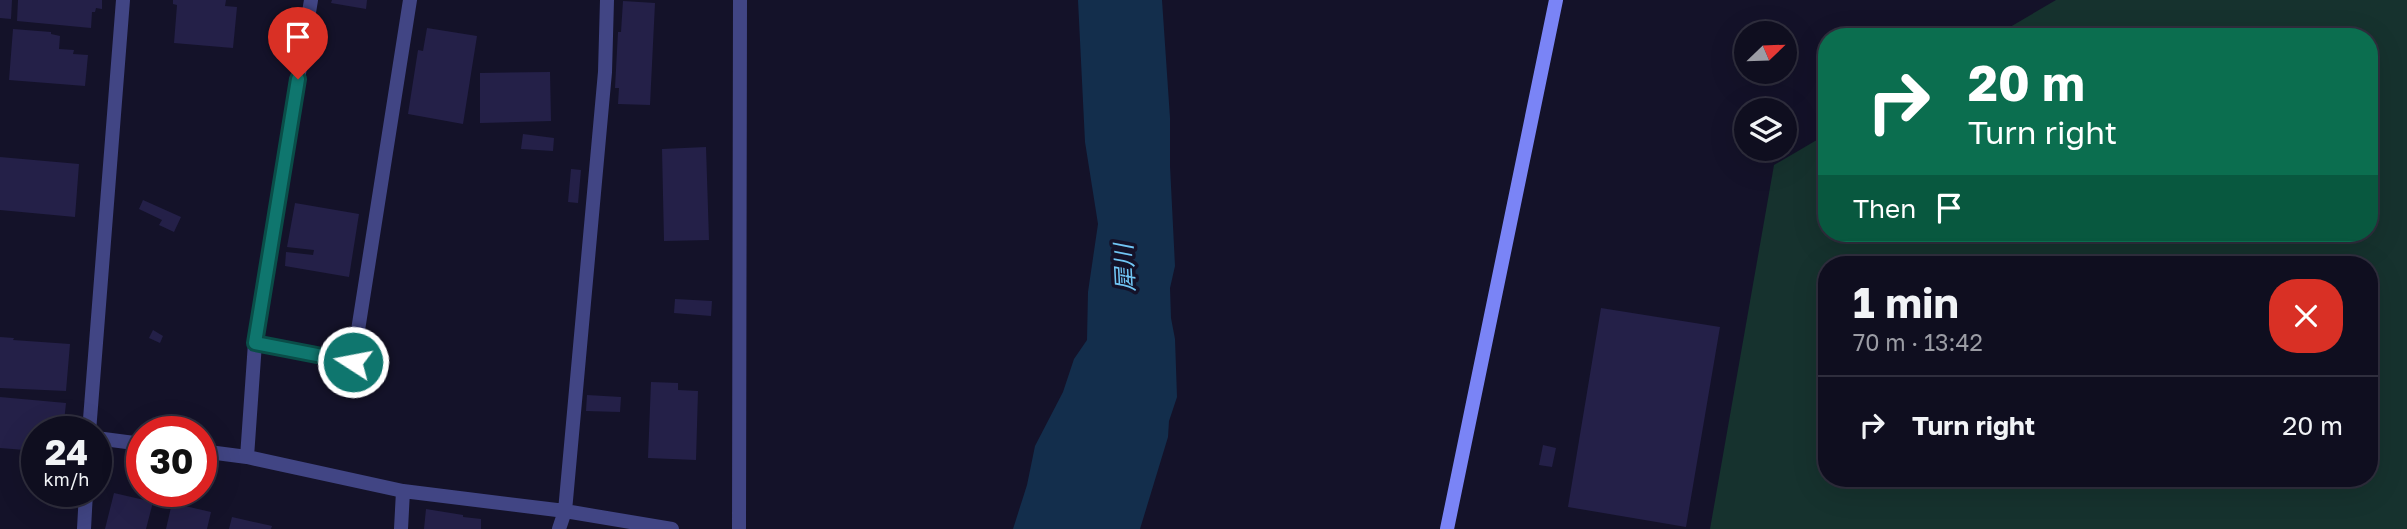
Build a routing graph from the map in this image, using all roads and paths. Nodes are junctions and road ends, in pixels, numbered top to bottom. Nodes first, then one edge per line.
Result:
1 (123, 0) edge
2 (310, 0) edge
3 (410, 0) edge
4 (607, 0) edge
5 (740, 0) edge
6 (1556, 0) edge
7 (255, 343) junction
8 (90, 416) edge
9 (217, 453) edge
10 (247, 457) junction
11 (404, 491) junction
12 (85, 507) edge
13 (565, 511) junction
14 (84, 529) edge
15 (401, 529) edge
16 (559, 529) edge
17 (672, 529) edge
18 (739, 529) edge
19 (1447, 529) edge

1 - 8 street
2 - 7 street
3 - 7 street
4 - 13 street
5 - 18 street
6 - 19 street
7 - 10 street
9 - 10 street
10 - 11 street
11 - 13 street
11 - 15 street
12 - 14 street
13 - 16 street
13 - 17 street

